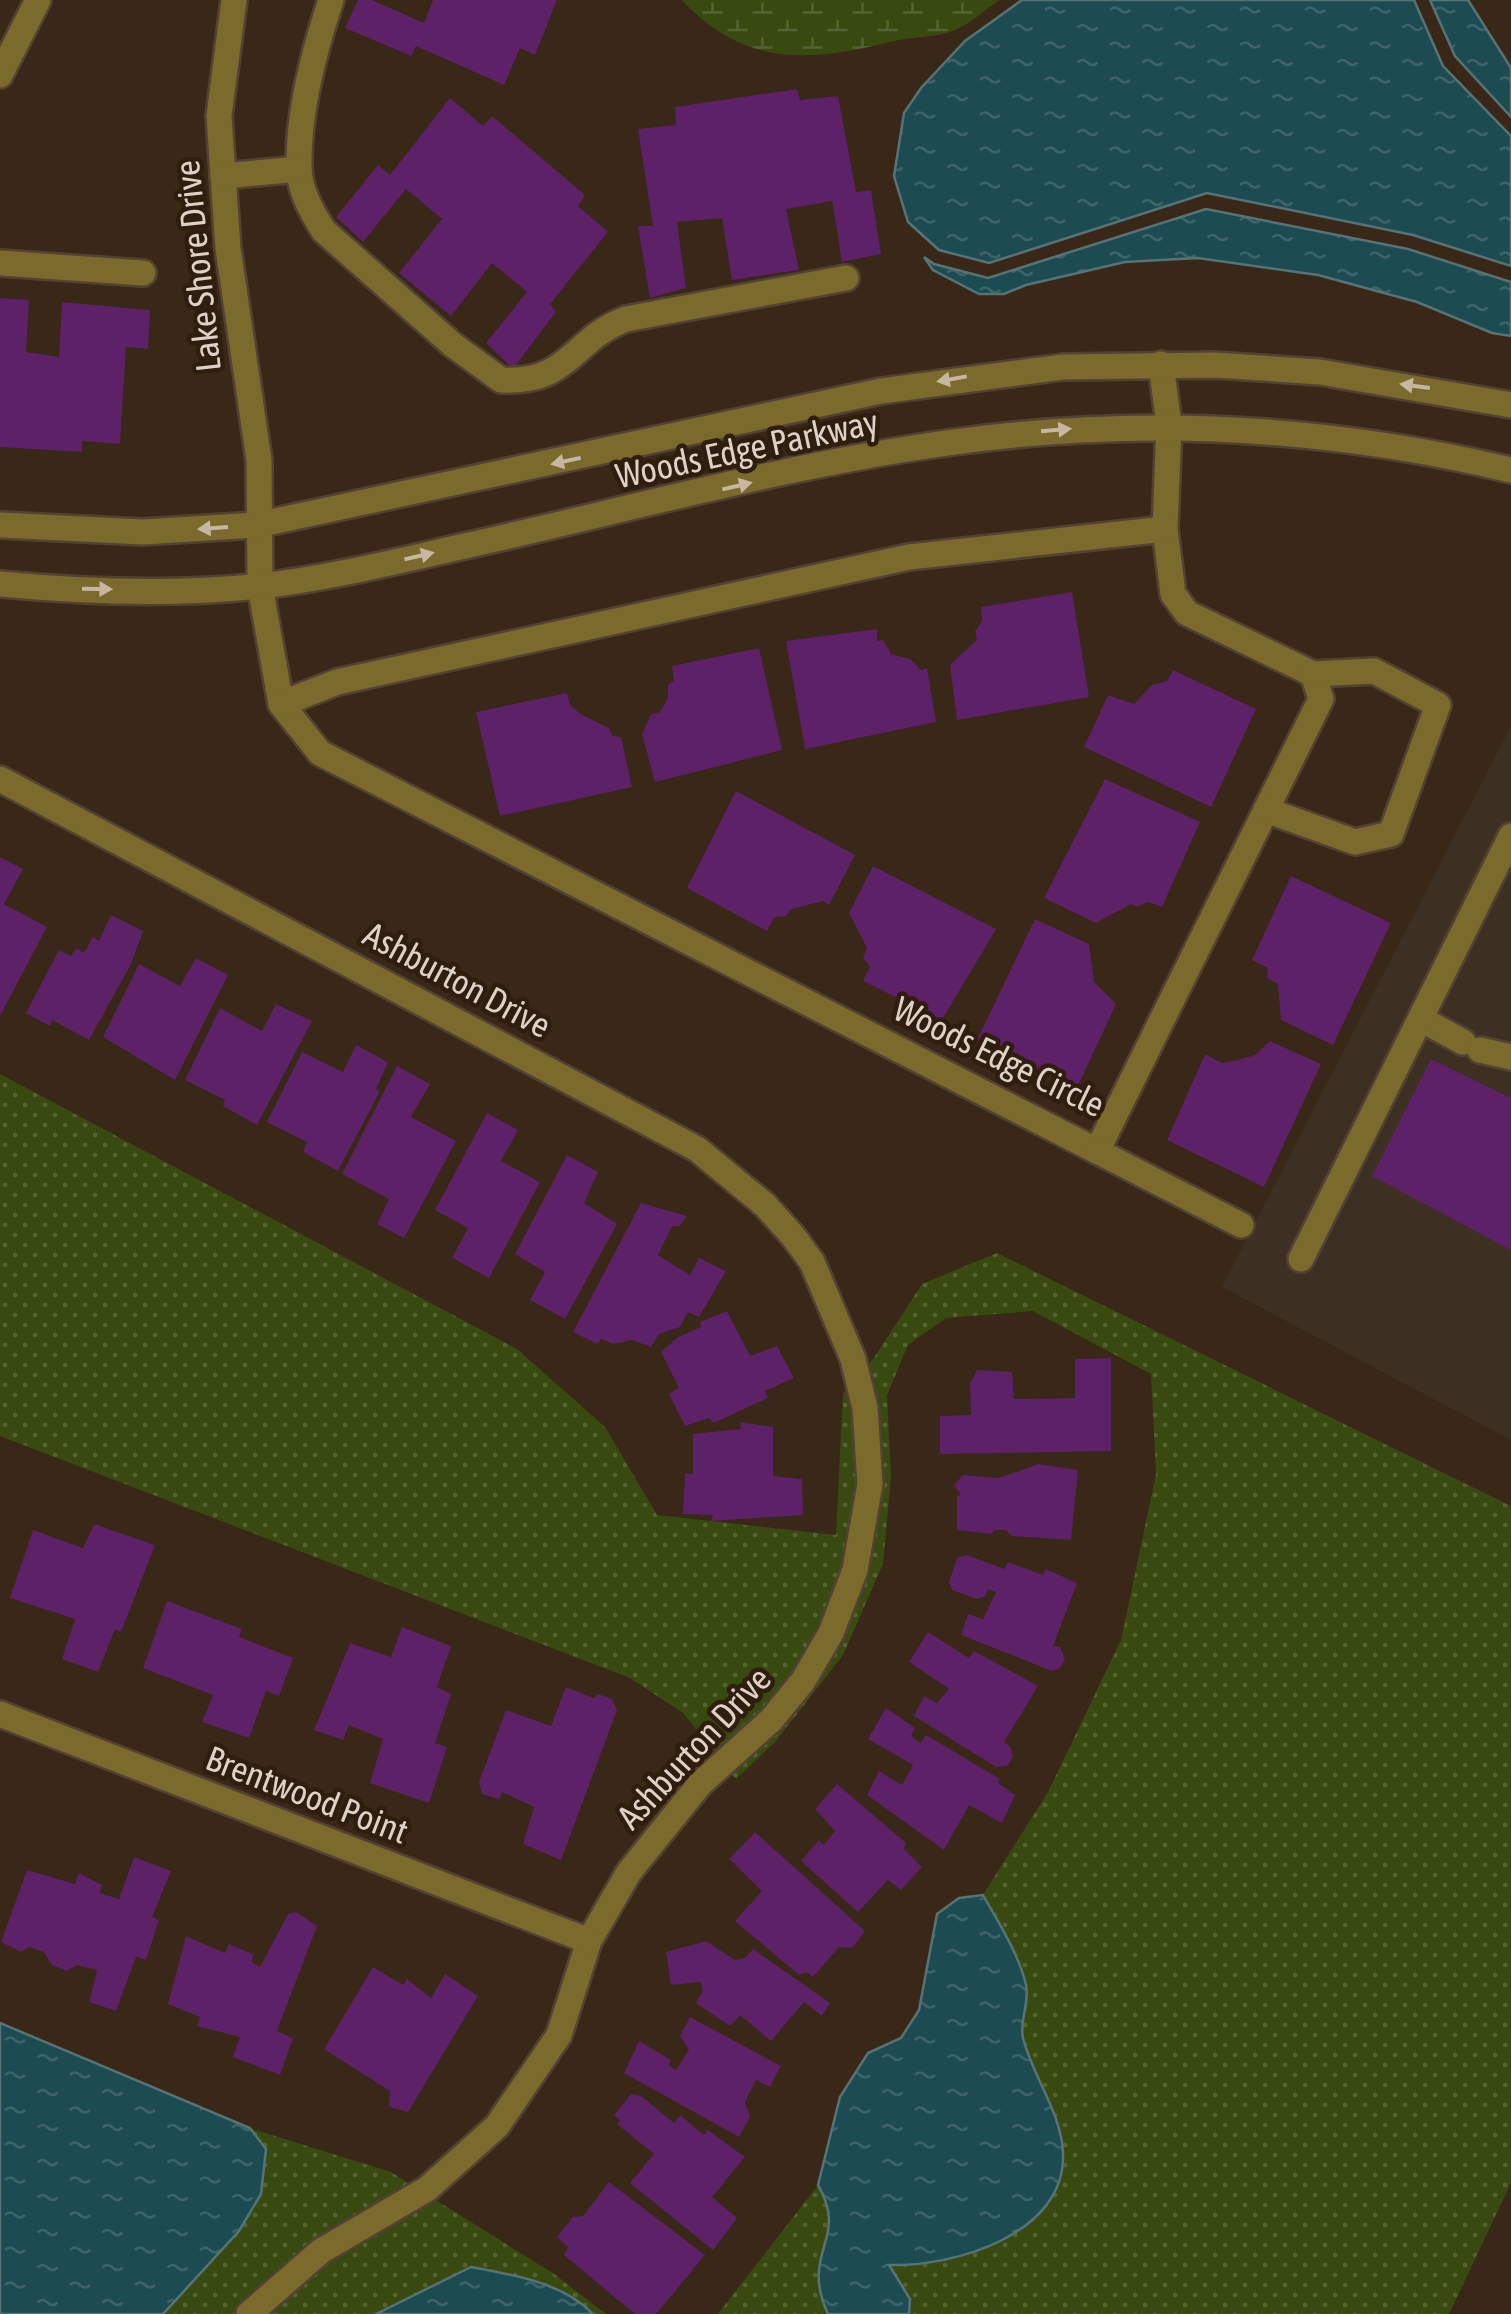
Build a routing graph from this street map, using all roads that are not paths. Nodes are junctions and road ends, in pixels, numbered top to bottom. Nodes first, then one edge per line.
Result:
1 (38, 0) edge
2 (234, 0) edge
3 (331, 0) edge
4 (0, 75) edge
5 (298, 170) junction
6 (223, 176) junction
7 (0, 263) edge
8 (143, 273) dead end
9 (846, 278) dead end
10 (1161, 364) junction
11 (1511, 405) edge
12 (1169, 425) junction
13 (1511, 470) edge
14 (257, 524) junction
15 (0, 525) edge
16 (1165, 529) junction
17 (0, 584) edge
18 (260, 586) junction
19 (1312, 674) junction
20 (280, 704) junction
21 (0, 779) edge
22 (1266, 810) junction
23 (1511, 836) edge
24 (1421, 1019) junction
25 (1511, 1056) edge
26 (1097, 1150) junction
27 (1240, 1225) dead end
28 (1301, 1260) dead end
29 (0, 1714) edge
30 (589, 1942) junction
31 (249, 2314) edge

1 - 4 street
2 - 6 street, Lake Shore Drive
3 - 5 street
5 - 6 street
5 - 9 street
6 - 14 street, Lake Shore Drive
7 - 8 street
11 -> 10 street, Woods Edge Parkway
10 - 12 street
10 -> 14 street, Woods Edge Parkway
12 - 13 street, Woods Edge Parkway
12 - 16 street
18 -> 12 street, Woods Edge Parkway
14 -> 15 street, Woods Edge Parkway
14 - 18 street, Woods Edge Circle
16 - 19 street
16 - 20 street
17 -> 18 street, Woods Edge Parkway
18 - 20 street, Woods Edge Circle
19 - 22 street, Woods Edge Circle
19 - 22 street
20 - 26 street, Woods Edge Circle
21 - 30 street, Ashburton Drive
22 - 26 street, Woods Edge Circle
23 - 24 street
24 - 25 street
24 - 28 street
26 - 27 street
29 - 30 street, Brentwood Point
30 - 31 street, Ashburton Drive

